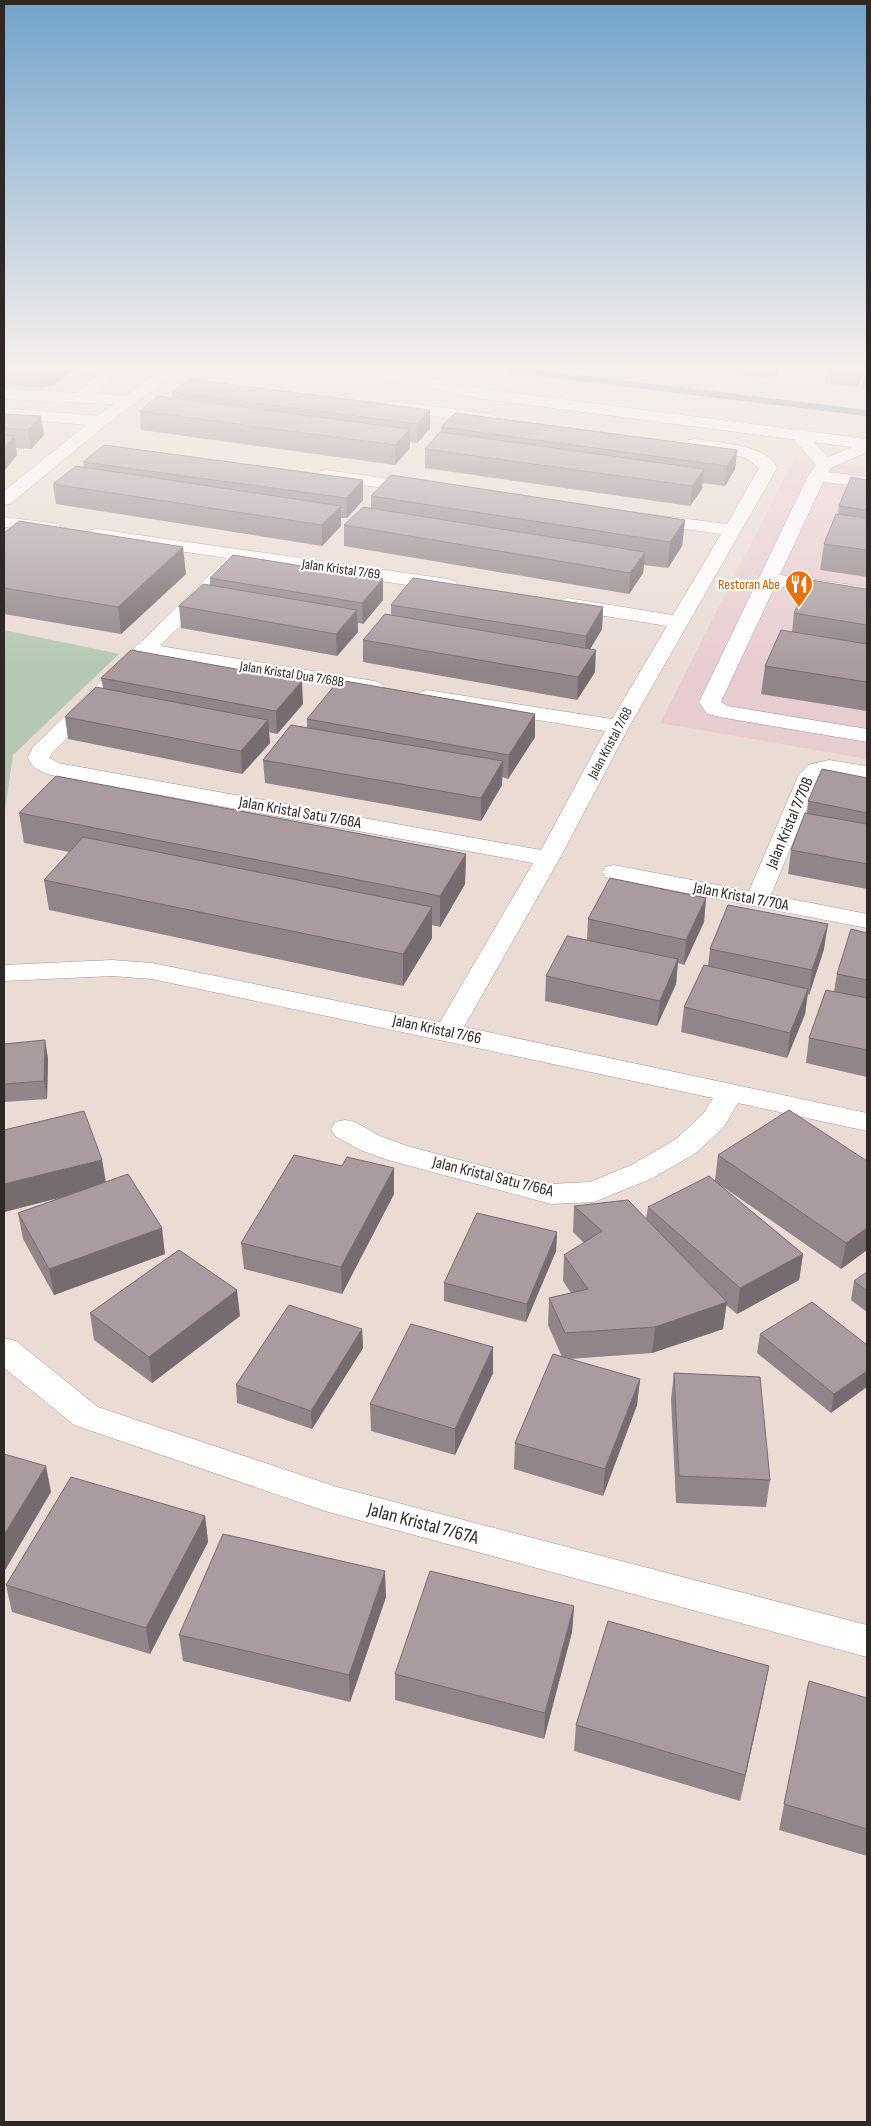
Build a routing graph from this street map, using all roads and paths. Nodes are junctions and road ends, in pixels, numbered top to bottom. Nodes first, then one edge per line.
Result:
1 (42, 469) edge
2 (767, 469) edge
3 (821, 470) joint
4 (308, 473) edge
5 (867, 482) edge
6 (435, 490) edge
7 (4, 500) edge
8 (632, 516) edge
9 (4, 522) edge
10 (730, 530) junction
11 (242, 554) junction
12 (768, 579) junction
13 (464, 588) edge
14 (867, 593) edge
15 (551, 602) edge
16 (678, 622) junction
17 (143, 649) junction
18 (618, 726) junction
19 (867, 735) edge
20 (867, 773) edge
21 (548, 858) junction
22 (614, 872) dead end
23 (758, 900) junction
24 (867, 921) edge
25 (4, 973) edge
26 (448, 1032) junction
27 (730, 1092) junction
28 (867, 1122) edge
29 (345, 1129) dead end
30 (4, 1350) edge
31 (867, 1641) edge

1 - 7 street
2 - 10 street, Jalan Kristal 7/68
3 - 5 street
3 - 12 street
4 - 6 street
8 - 10 street
9 - 11 street, Jalan Kristal 7/69
10 - 16 street, Jalan Kristal 7/68
11 - 13 street, Jalan Kristal 7/69
11 - 17 street
12 - 14 street
12 - 19 street
15 - 16 street
16 - 18 street, Jalan Kristal 7/68
17 - 18 street, Jalan Kristal Dua 7/68B
17 - 21 street, Jalan Kristal Satu 7/68A
18 - 21 street, Jalan Kristal 7/68
20 - 23 street, Jalan Kristal 7/70B
21 - 26 street, Jalan Kristal 7/68
22 - 23 street, Jalan Kristal 7/70A
23 - 24 street, Jalan Kristal 7/70A
25 - 26 street, Jalan Kristal 7/66
26 - 27 street, Jalan Kristal 7/66
27 - 28 street, Jalan Kristal 7/66
27 - 29 street, Jalan Kristal Satu 7/66A
30 - 31 street, Jalan Kristal 7/67A

